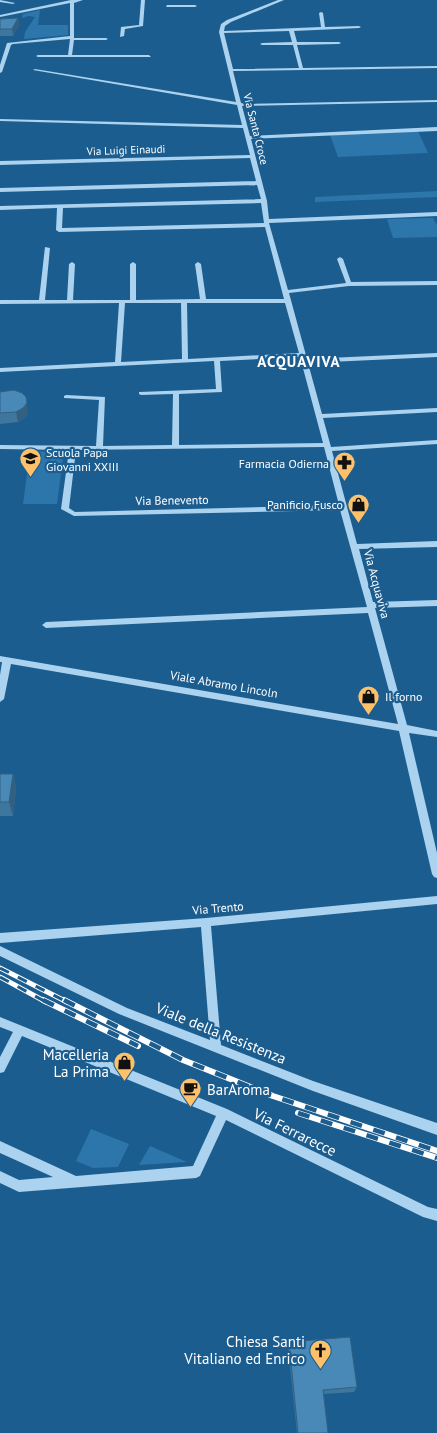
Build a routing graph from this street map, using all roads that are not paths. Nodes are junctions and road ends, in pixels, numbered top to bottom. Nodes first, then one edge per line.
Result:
1 (81, 0) edge
2 (143, 0) edge
3 (190, 0) edge
4 (282, 0) edge
5 (0, 1) edge
6 (72, 1) junction
7 (13, 4) dead end
8 (167, 6) dead end
9 (321, 13) dead end
10 (0, 16) edge
11 (359, 27) dead end
12 (323, 28) junction
13 (290, 29) junction
14 (221, 32) junction
15 (122, 36) dead end
16 (72, 38) junction
17 (106, 38) dead end
18 (262, 44) dead end
19 (295, 44) junction
20 (339, 44) dead end
21 (38, 56) dead end
22 (70, 56) junction
23 (149, 56) dead end
24 (3, 59) edge
25 (437, 67) edge
26 (301, 68) junction
27 (35, 70) dead end
28 (231, 70) junction
29 (0, 72) edge
30 (437, 101) edge
31 (240, 104) junction
32 (0, 120) edge
33 (245, 127) junction
34 (437, 129) edge
35 (247, 138) junction
36 (252, 156) junction
37 (0, 163) edge
38 (259, 182) junction
39 (0, 190) edge
40 (264, 201) junction
41 (60, 206) junction
42 (0, 208) edge
43 (437, 214) edge
44 (267, 223) junction
45 (47, 248) dead end
46 (340, 259) dead end
47 (72, 264) dead end
48 (133, 264) dead end
49 (198, 264) dead end
50 (437, 283) edge
51 (349, 284) junction
52 (286, 292) junction
53 (184, 301) junction
54 (203, 301) junction
55 (288, 301) junction
56 (0, 302) edge
57 (42, 302) junction
58 (70, 302) junction
59 (122, 302) junction
60 (133, 302) junction
61 (437, 355) edge
62 (304, 358) junction
63 (217, 360) junction
64 (185, 361) junction
65 (118, 364) junction
66 (0, 370) edge
67 (176, 392) junction
68 (142, 393) dead end
69 (66, 398) dead end
70 (437, 410) edge
71 (320, 416) junction
72 (437, 442) edge
73 (175, 446) junction
74 (0, 447) edge
75 (328, 447) junction
76 (73, 448) junction
77 (99, 448) junction
78 (344, 508) junction
79 (437, 544) edge
80 (354, 547) junction
81 (437, 603) edge
82 (370, 608) junction
83 (46, 624) dead end
84 (3, 660) edge
85 (0, 699) edge
86 (403, 727) junction
87 (437, 734) edge
88 (437, 874) edge
89 (437, 900) edge
90 (206, 922) junction
91 (0, 938) edge
92 (0, 951) edge
93 (0, 1022) edge
94 (20, 1030) junction
95 (216, 1046) junction
96 (0, 1068) edge
97 (223, 1113) junction
98 (437, 1129) edge
99 (0, 1147) edge
100 (0, 1177) edge
101 (74, 1181) junction
102 (437, 1215) edge

1 - 6 street
2 - 15 street
3 - 8 street
4 - 14 street
5 - 7 street
6 - 10 street
6 - 16 street
9 - 12 street
11 - 12 street
12 - 13 street
13 - 14 street
13 - 19 street
14 - 28 street, Via Santa Croce
16 - 17 street
16 - 22 street
16 - 24 street
18 - 19 street
19 - 20 street
19 - 26 street
21 - 22 street
22 - 23 street
24 - 29 street
25 - 26 street
26 - 28 street
27 - 31 street
28 - 31 street, Via Santa Croce
30 - 31 street
31 - 33 street, Via Santa Croce
32 - 33 street
33 - 35 street, Via Santa Croce
34 - 35 street
35 - 36 street, Via Santa Croce
36 - 37 street, Via Luigi Einaudi
36 - 38 street, Via Santa Croce
38 - 39 street
38 - 40 street, Via Santa Croce
40 - 41 street
40 - 44 street, Via Santa Croce
41 - 42 street
41 - 44 street
43 - 44 street
44 - 52 street, Via Santa Croce
45 - 57 street
46 - 51 street
47 - 58 street
48 - 60 street
49 - 54 street
50 - 51 street
51 - 52 street
52 - 55 street, Via Santa Croce
53 - 54 street
53 - 60 street
53 - 64 street
54 - 55 street
55 - 62 street, Via Acquaviva
56 - 57 street
57 - 58 street
58 - 59 street
59 - 60 street
59 - 65 street
61 - 62 street
62 - 63 street
62 - 71 street, Via Acquaviva
63 - 64 street
63 - 67 street
64 - 65 street
65 - 66 street
67 - 68 street
67 - 73 street
69 - 77 street
70 - 71 street
71 - 75 street, Via Acquaviva
72 - 75 street
73 - 75 street
73 - 77 street
74 - 76 street
75 - 78 street, Via Acquaviva
76 - 77 street
76 - 78 street, Via Benevento
78 - 80 street, Via Acquaviva
79 - 80 street
80 - 82 street, Via Acquaviva
81 - 82 street
82 - 83 street
82 - 86 street, Via Acquaviva
84 - 85 street, Viale Abramo Lincoln
84 - 86 street, Viale Abramo Lincoln
86 - 87 street, Viale Abramo Lincoln
86 - 88 street, Via Acquaviva
89 - 90 street, Via Trento
90 - 91 street, Via Trento
90 - 95 street
92 - 95 street, Viale della Resistenza
93 - 94 street, Via Ferrarecce
94 - 96 street
94 - 97 street, Via Ferrarecce
95 - 98 street, Viale della Resistenza
97 - 101 street
97 - 102 street, Via Ferrarecce
99 - 101 street
100 - 101 street

